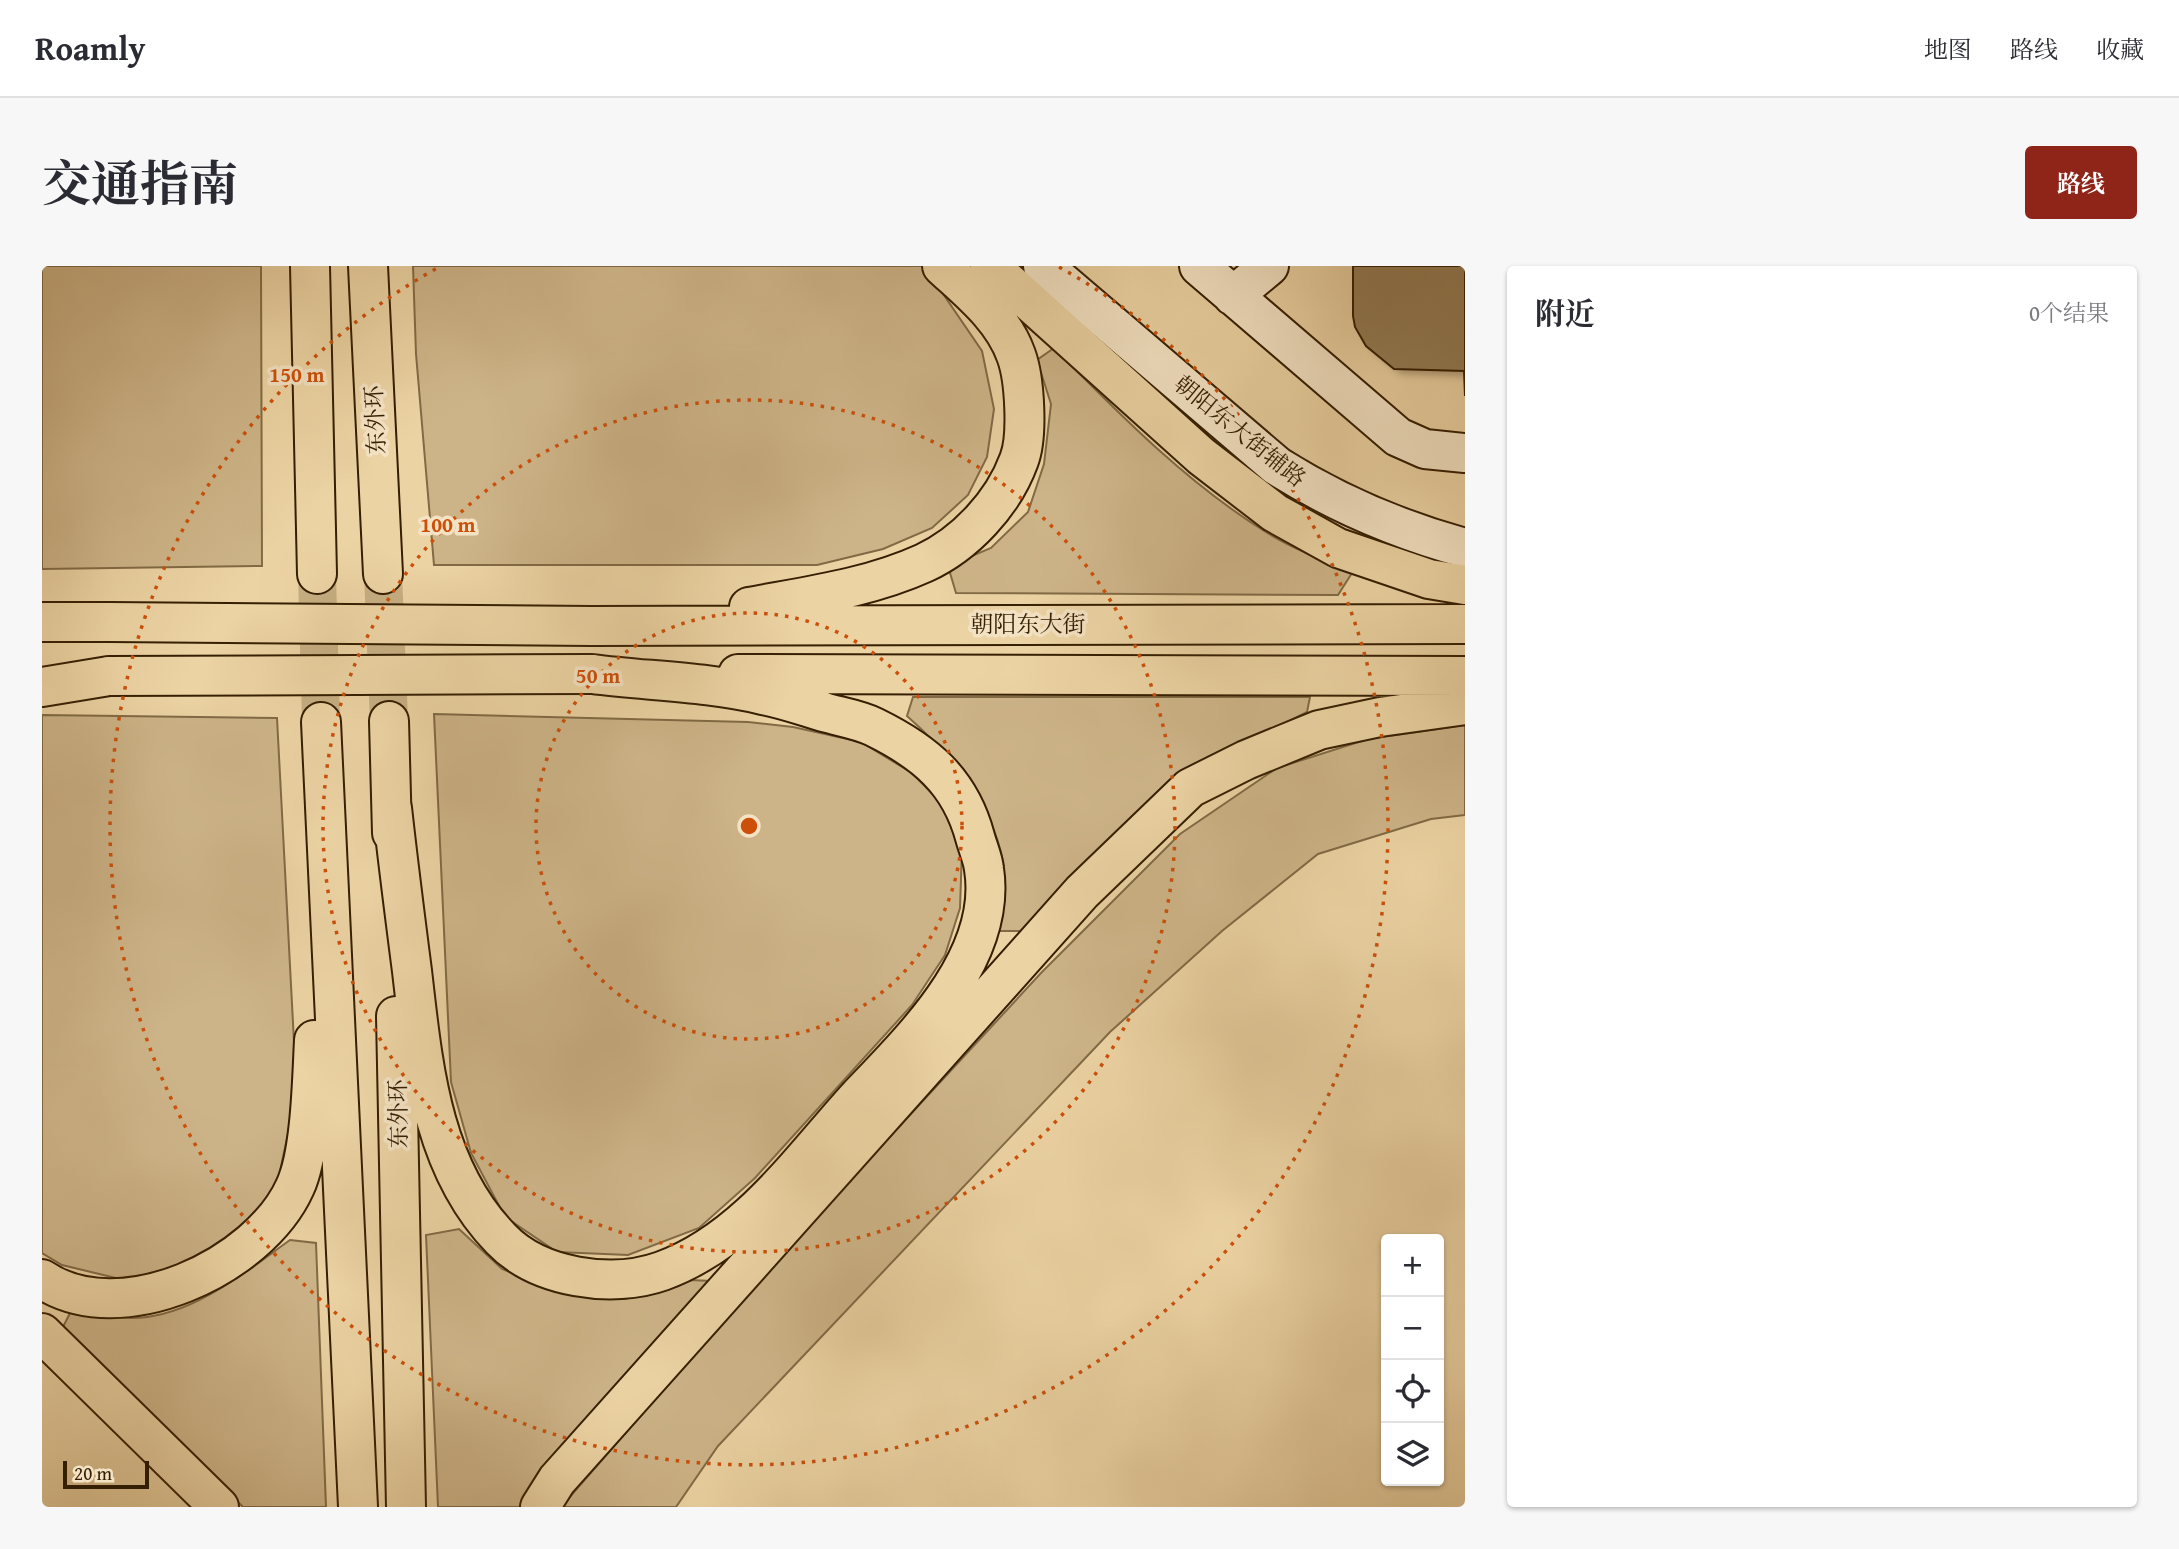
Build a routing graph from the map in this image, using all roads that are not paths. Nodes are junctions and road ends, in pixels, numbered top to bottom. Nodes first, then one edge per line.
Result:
1 (286, 266) edge
2 (310, 266) edge
3 (368, 266) edge
4 (385, 266) edge
5 (942, 266) edge
6 (990, 266) edge
7 (1044, 266) edge
8 (1199, 266) edge
9 (1269, 266) edge
10 (1233, 296) junction
11 (1465, 453) edge
12 (377, 458) junction
13 (315, 462) junction
14 (1465, 548) edge
15 (317, 574) tunnel mouth
16 (383, 574) tunnel mouth
17 (1465, 585) edge
18 (48, 621) edge
19 (1465, 624) edge
20 (651, 625) junction
21 (592, 674) junction
22 (42, 676) edge
23 (109, 676) junction
24 (1465, 676) edge
25 (42, 687) edge
26 (1465, 705) edge
27 (388, 721) tunnel mouth
28 (321, 722) tunnel mouth
29 (324, 803) junction
30 (392, 808) junction
31 (42, 1279) edge
32 (42, 1333) edge
33 (219, 1507) edge
34 (358, 1507) edge
35 (406, 1507) edge
36 (540, 1507) edge

1 - 13 main road
2 - 13 main road
3 - 12 main road, 东外环
4 - 12 main road
5 - 20 main road
6 - 17 main road
7 - 14 street, 朝阳东大街辅路
8 - 10 street
9 - 10 street
10 - 11 street
12 - 16 main road, 东外环
13 - 15 main road
18 - 20 main road, 朝阳东大街, bridge
19 - 20 main road, 朝阳东大街
21 - 23 main road, bridge
21 - 24 main road
21 - 30 main road
22 - 23 main road
23 - 25 main road
26 - 36 main road
27 - 30 main road, 东外环
28 - 29 main road
29 - 31 main road
29 - 34 main road
30 - 35 main road, 东外环
32 - 33 main road

